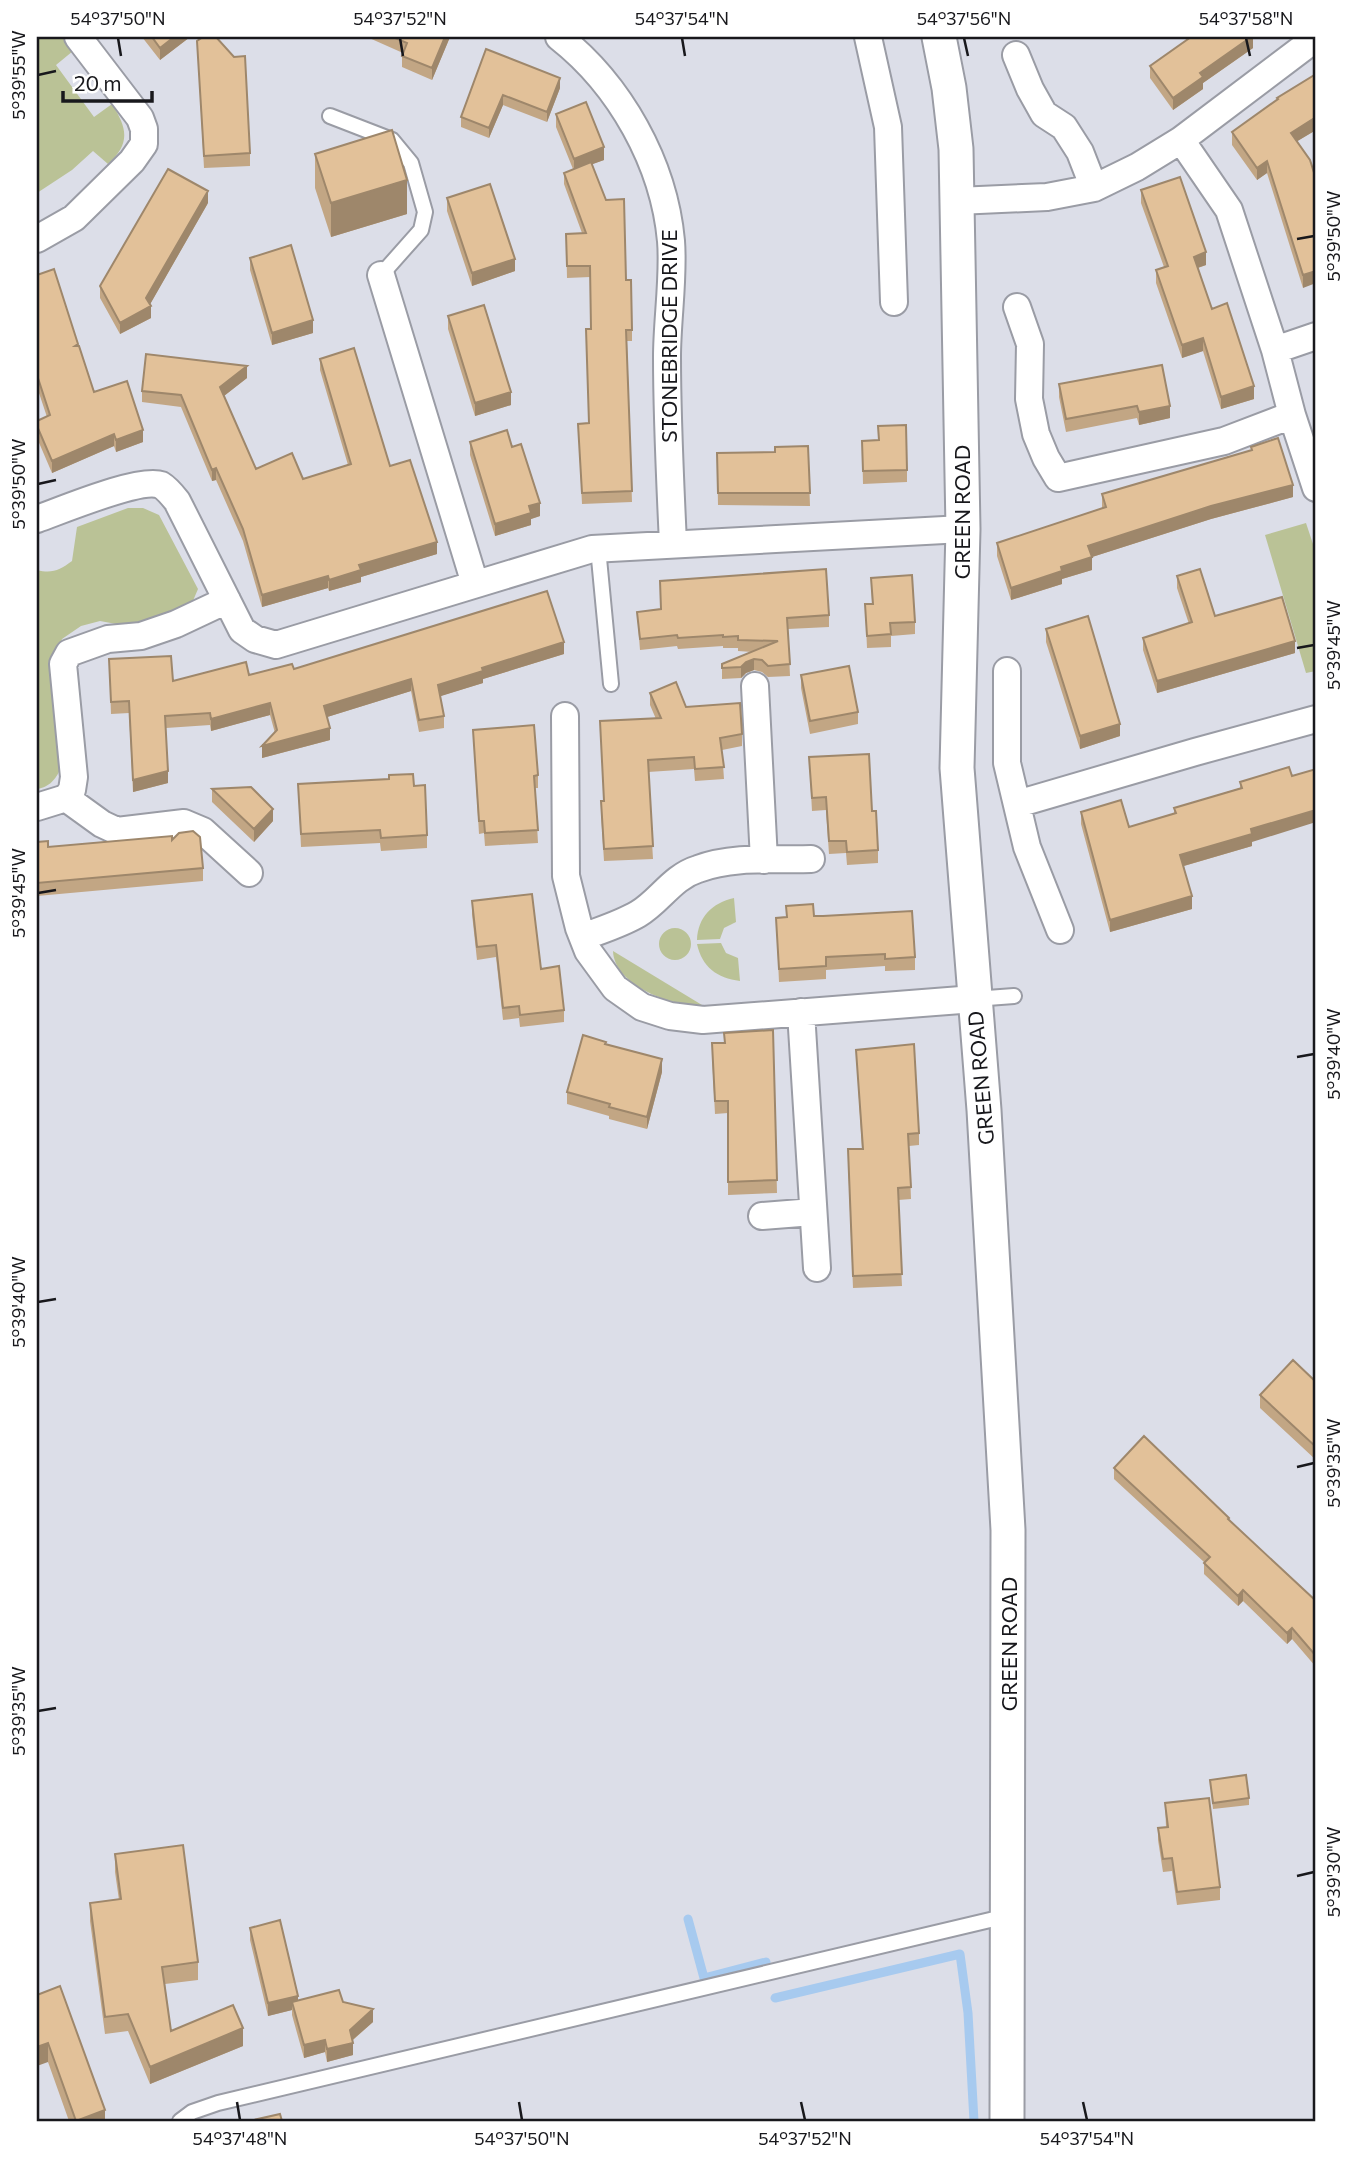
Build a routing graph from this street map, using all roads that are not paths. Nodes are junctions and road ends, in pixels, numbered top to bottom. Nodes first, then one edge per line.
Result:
1 (78, 37) edge
2 (868, 37) edge
3 (939, 37) edge
4 (569, 40) edge
5 (1297, 43) edge
6 (1016, 55) dead end
7 (330, 116) dead end
8 (1181, 140) junction
9 (1094, 188) junction
10 (957, 201) junction
11 (37, 239) edge
12 (381, 275) joint
13 (894, 302) dead end
14 (1017, 307) dead end
15 (1316, 336) edge
16 (1275, 350) junction
17 (1292, 415) junction
18 (1316, 488) edge
19 (37, 519) edge
20 (963, 529) junction
21 (673, 543) junction
22 (597, 548) junction
23 (475, 584) junction
24 (227, 600) junction
25 (1007, 671) dead end
26 (611, 684) dead end
27 (755, 686) dead end
28 (565, 716) dead end
29 (1316, 719) edge
30 (66, 798) junction
31 (1017, 804) junction
32 (37, 807) edge
33 (811, 859) dead end
34 (764, 860) junction
35 (249, 873) dead end
36 (1060, 930) dead end
37 (583, 937) junction
38 (1014, 996) dead end
39 (974, 999) junction
40 (801, 1012) junction
41 (813, 1212) junction
42 (762, 1216) dead end
43 (817, 1268) dead end
44 (1009, 1916) junction
45 (180, 2121) edge
46 (1007, 2121) edge

1 - 11 street
2 - 13 street
3 - 10 street, GREEN ROAD
4 - 21 street, STONEBRIDGE DRIVE
5 - 8 street
6 - 9 street
7 - 12 lane
8 - 9 street
8 - 16 street
9 - 10 street
10 - 20 street, GREEN ROAD
12 - 23 street
14 - 17 street
15 - 16 street
16 - 17 street
17 - 18 street
19 - 24 street
20 - 21 street
20 - 39 street, GREEN ROAD
21 - 22 street
22 - 23 street
22 - 26 lane
23 - 24 street
24 - 30 street
25 - 31 street
27 - 34 street
28 - 37 street
29 - 31 street
30 - 32 street
30 - 35 street
31 - 36 street
33 - 34 street
34 - 37 street
37 - 40 street
38 - 39 lane
39 - 40 street
39 - 44 street, GREEN ROAD
40 - 41 street
41 - 42 street
41 - 43 street
44 - 45 lane
44 - 46 street, GREEN ROAD

